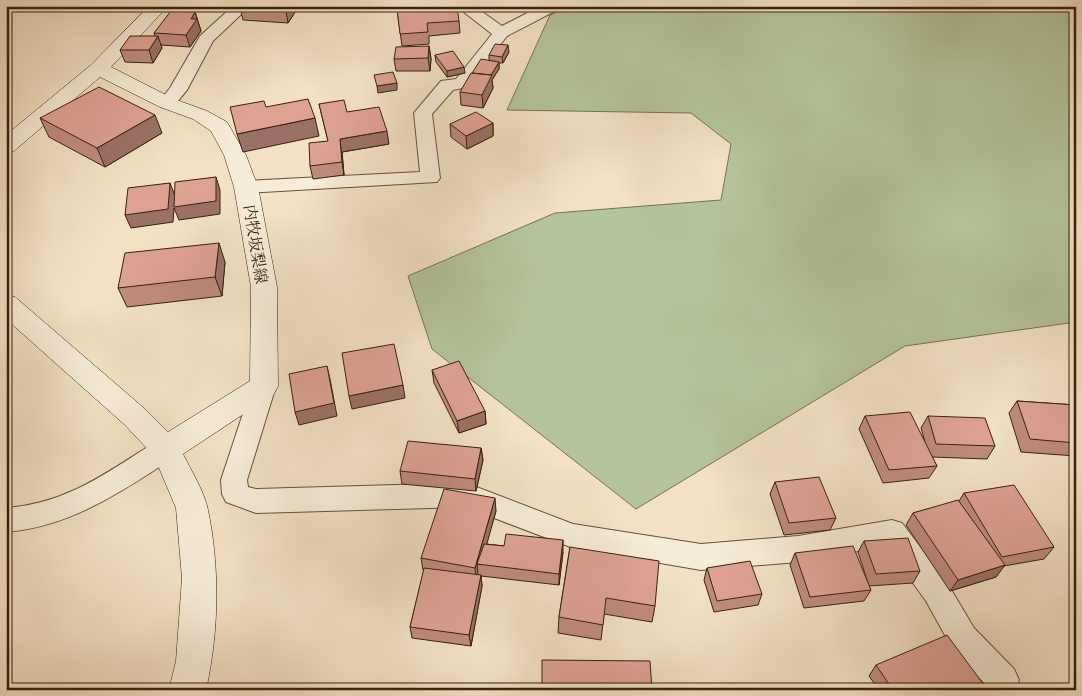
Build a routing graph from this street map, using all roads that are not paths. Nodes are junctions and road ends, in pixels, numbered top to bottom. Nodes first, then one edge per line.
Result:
1 (159, 6) edge
2 (242, 6) edge
3 (464, 6) edge
4 (552, 6) edge
5 (501, 32) junction
6 (98, 69) junction
7 (166, 103) junction
8 (6, 146) edge
9 (246, 187) junction
10 (6, 304) edge
11 (264, 386) junction
12 (166, 449) junction
13 (6, 520) edge
14 (187, 690) edge
15 (999, 690) edge

1 - 6 main road
2 - 7 street
3 - 5 street
4 - 5 street
5 - 9 street
6 - 7 main road, 内牧坂梨線
6 - 8 main road
7 - 9 main road, 内牧坂梨線
9 - 11 main road, 内牧坂梨線
10 - 12 main road
11 - 12 main road
11 - 15 street
12 - 13 street
12 - 14 main road

